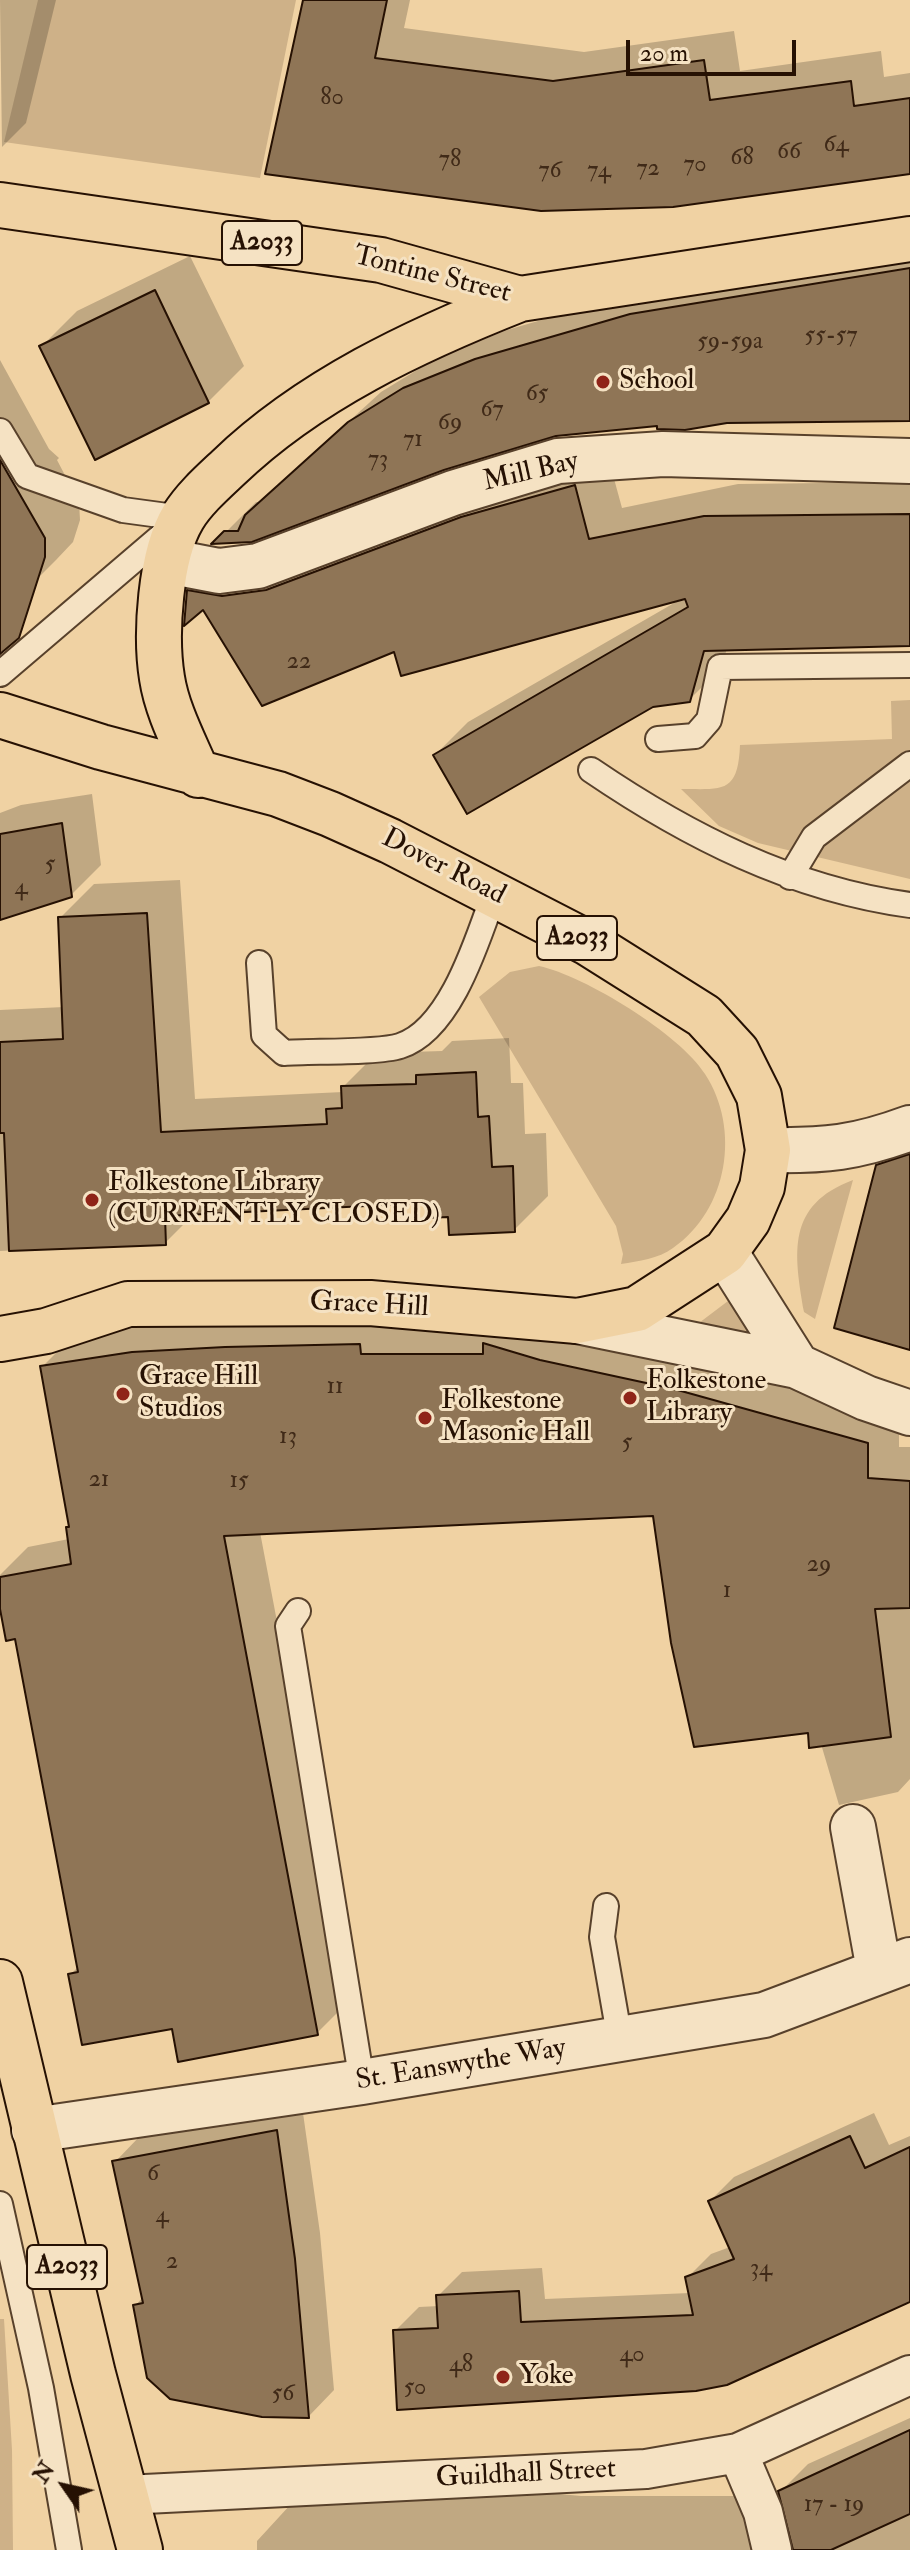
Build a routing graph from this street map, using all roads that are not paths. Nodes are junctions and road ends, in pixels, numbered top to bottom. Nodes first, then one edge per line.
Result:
1 (0, 205) edge
2 (910, 239) edge
3 (520, 299) junction
4 (0, 431) edge
5 (910, 461) edge
6 (182, 518) junction
7 (167, 561) junction
8 (910, 665) edge
9 (0, 674) edge
10 (0, 715) edge
11 (658, 739) dead end
12 (910, 764) edge
13 (591, 770) dead end
14 (198, 775) junction
15 (790, 877) junction
16 (494, 894) junction
17 (910, 905) edge
18 (259, 963) dead end
19 (910, 1128) edge
20 (768, 1150) junction
21 (725, 1252) junction
22 (577, 1321) junction
23 (0, 1339) edge
24 (797, 1366) junction
25 (910, 1413) edge
26 (298, 1611) dead end
27 (853, 1827) dead end
28 (606, 1906) dead end
29 (895, 1965) edge
30 (0, 1982) edge
31 (620, 2040) junction
32 (362, 2082) junction
33 (34, 2130) junction
34 (0, 2204) edge
35 (910, 2375) edge
36 (738, 2453) junction
37 (125, 2495) junction
38 (69, 2550) edge
39 (140, 2550) edge
40 (772, 2550) edge

1 - 3 main road, Tontine Street / A2033
2 - 3 main road, Tontine Street / A2033
3 - 6 main road, A2033
4 - 6 lane
5 - 7 street, Mill Bay
6 - 7 main road, A2033
6 - 9 lane
7 - 14 main road, A2033
8 - 11 lane
10 - 14 main road, Dover Road / A2033
12 - 15 lane
13 - 15 lane
14 - 16 main road, Dover Road / A2033
15 - 17 lane
16 - 18 lane
16 - 20 main road, Dover Road / A2033
19 - 20 street
20 - 21 main road, Dover Road / A2033
21 - 22 main road, Grace Hill / A2033
21 - 24 street
22 - 23 main road, Grace Hill / A2033
22 - 24 street
24 - 25 street
26 - 32 lane
27 - 29 street, St. Eanswythe Way
28 - 31 lane
29 - 31 street, St. Eanswythe Way
30 - 33 main road, A2033
31 - 32 street, St. Eanswythe Way
32 - 33 street, St. Eanswythe Way
33 - 37 main road, A2033
34 - 38 lane
35 - 36 street, Guildhall Street
36 - 37 street, Guildhall Street
36 - 40 street
37 - 39 main road, A2033

